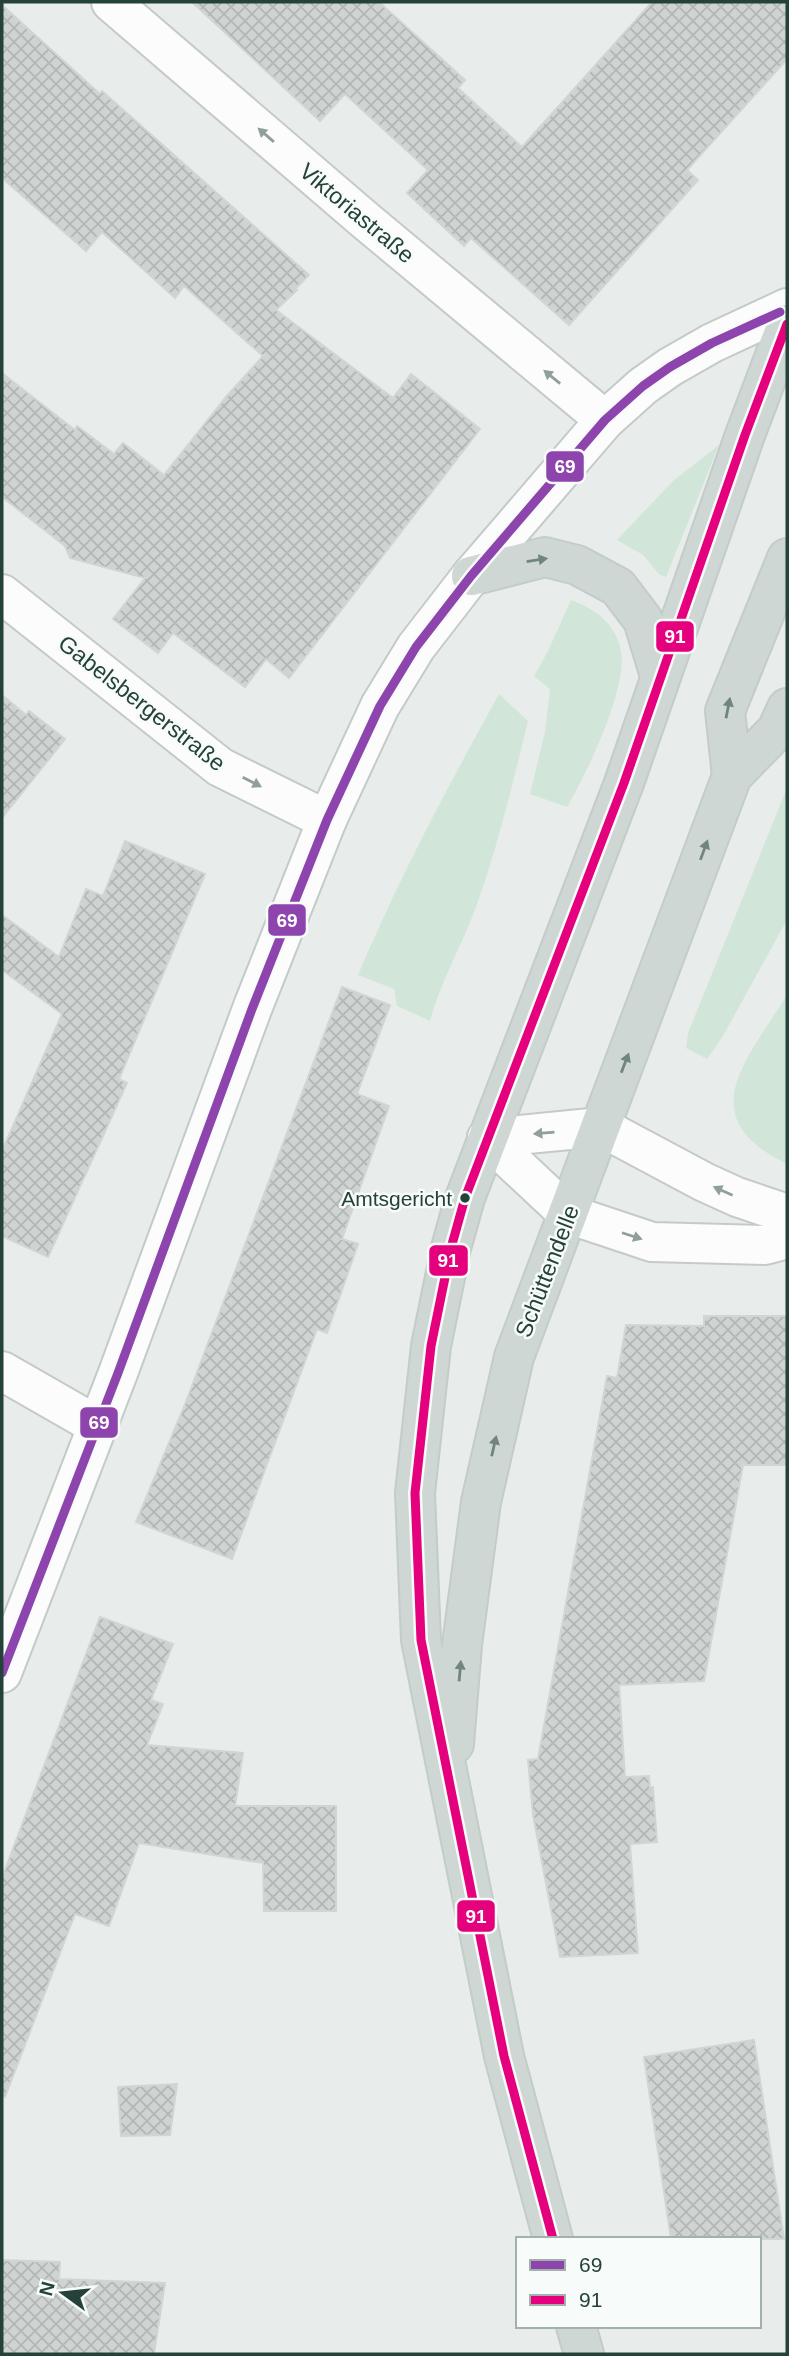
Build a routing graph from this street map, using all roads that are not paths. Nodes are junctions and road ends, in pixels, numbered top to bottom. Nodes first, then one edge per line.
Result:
1 (111, 2) edge
2 (787, 308) edge
3 (787, 324) edge
4 (605, 420) junction
5 (787, 558) edge
6 (471, 576) junction
7 (2, 594) edge
8 (660, 676) junction
9 (787, 708) edge
10 (732, 775) junction
11 (327, 820) junction
12 (601, 1127) junction
13 (487, 1138) junction
14 (568, 1214) junction
15 (787, 1214) edge
16 (787, 1240) edge
17 (2, 1371) edge
18 (98, 1426) junction
19 (2, 1673) edge
20 (450, 1788) junction
21 (552, 2237) edge
22 (577, 2328) edge
23 (584, 2354) edge

4 -> 1 street, Viktoriastraße
2 - 4 street
3 - 8 main road, Schüttendelle
4 - 6 street
10 -> 5 main road, Schüttendelle
6 -> 8 main road
6 - 11 street
7 -> 11 street, Gabelsbergerstraße
8 - 13 main road, Schüttendelle
9 - 10 main road, Schüttendelle
12 -> 10 main road, Schüttendelle
11 - 18 street
12 -> 13 street
12 - 14 main road, Schüttendelle
15 -> 12 street
13 - 14 street
13 - 20 main road, Schüttendelle
14 -> 16 street
20 -> 14 main road, Schüttendelle
17 - 18 street
18 - 19 street
20 - 21 main road, Schüttendelle
22 - 23 main road

